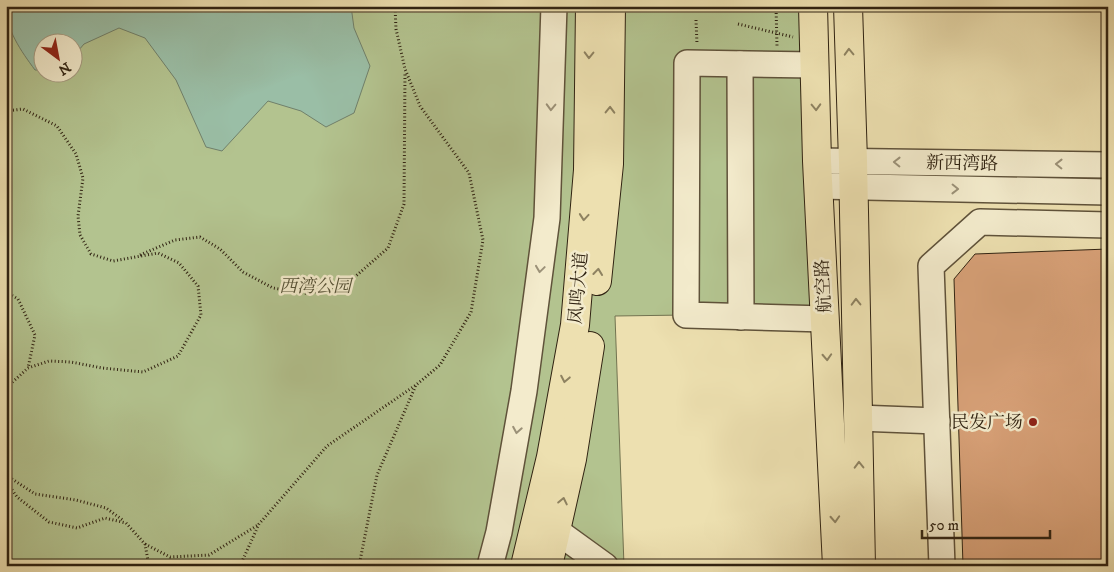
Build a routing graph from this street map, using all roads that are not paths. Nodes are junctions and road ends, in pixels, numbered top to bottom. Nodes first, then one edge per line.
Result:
1 (554, 6) edge
2 (590, 6) edge
3 (611, 6) edge
4 (813, 6) edge
5 (848, 6) edge
6 (814, 54) junction
7 (740, 64) junction
8 (1108, 165) edge
9 (818, 173) junction
10 (853, 174) junction
11 (1108, 192) edge
12 (1108, 225) edge
13 (741, 317) junction
14 (825, 319) junction
15 (858, 418) junction
16 (937, 421) junction
17 (508, 483) junction
18 (546, 515) junction
19 (490, 566) edge
20 (525, 566) edge
21 (548, 566) edge
22 (605, 566) edge
23 (837, 566) edge
24 (861, 566) edge
25 (942, 566) edge

1 -> 17 street
2 -> 18 main road, 凤鸣大道
18 -> 3 main road, 凤鸣大道
4 - 6 main road, 航空路
10 -> 5 main road, 航空路
6 - 7 street
6 -> 9 main road, 航空路
7 - 13 street
7 - 13 street
8 -> 10 street, 新西湾路
9 - 10 street, 新西湾路
9 - 14 main road, 航空路
10 -> 11 street, 新西湾路
15 -> 10 main road, 航空路
12 - 16 street
13 - 14 street
14 -> 23 main road, 航空路
15 - 16 street
24 -> 15 main road, 航空路
16 - 25 street
17 - 18 street
17 - 19 street
18 - 20 main road, 凤鸣大道
18 - 21 main road, 凤鸣大道
18 - 22 street

